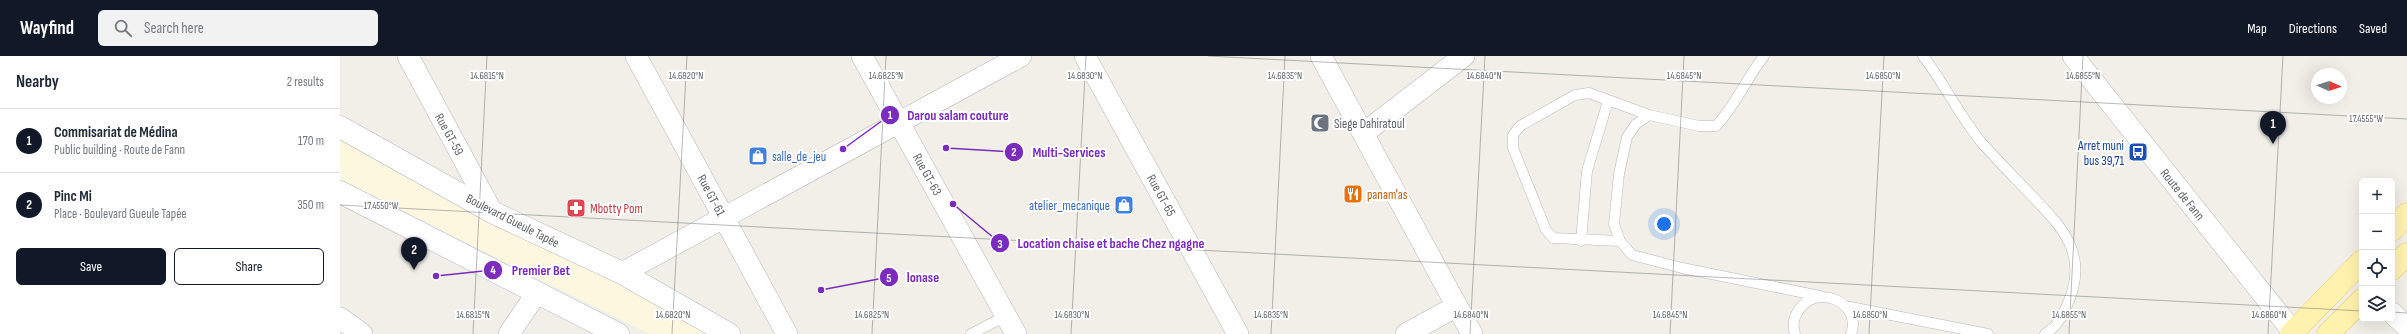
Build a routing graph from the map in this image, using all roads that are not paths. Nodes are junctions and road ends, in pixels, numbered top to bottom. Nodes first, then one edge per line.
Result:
1 (408, 56) edge
2 (636, 56) edge
3 (862, 56) edge
4 (1021, 56) edge
5 (1085, 56) edge
6 (1321, 56) edge
7 (1464, 56) edge
8 (1764, 56) edge
9 (1923, 56) edge
10 (2073, 56) edge
11 (1608, 101) junction
12 (1649, 115) junction
13 (899, 122) junction
14 (340, 127) edge
15 (1364, 132) junction
16 (340, 192) edge
17 (492, 212) junction
18 (2407, 214) edge
19 (724, 217) junction
20 (2395, 227) edge
21 (1581, 241) junction
22 (1620, 241) junction
23 (2407, 254) edge
24 (2359, 264) edge
25 (2395, 266) edge
26 (622, 273) junction
27 (536, 294) junction
28 (1820, 296) junction
29 (2359, 303) edge
30 (1456, 306) junction
31 (1845, 306) junction
32 (1006, 316) junction
33 (2395, 316) edge
34 (340, 318) edge
35 (2407, 327) edge
36 (2292, 333) edge
37 (362, 334) edge
38 (509, 334) edge
39 (618, 334) edge
40 (730, 334) edge
41 (787, 334) edge
42 (971, 334) edge
43 (1016, 334) edge
44 (1238, 334) edge
45 (1406, 334) edge
46 (1472, 334) edge
47 (1795, 334) edge
48 (1851, 334) edge
49 (1988, 334) edge
50 (2045, 334) edge
51 (2328, 334) edge

1 - 17 street, Rue GT-59
2 - 19 street, Rue GT-61
3 - 13 street, Rue GT-63
4 - 13 street
5 - 44 street, Rue GT-65
6 - 15 street
7 - 15 street
8 - 12 lane
9 - 50 lane
10 - 36 street, Route de Fann
11 - 12 lane
11 - 21 lane
11 - 21 lane
12 - 22 lane
13 - 19 street
13 - 32 street, Rue GT-63
14 - 17 street, Boulevard Gueule Tapée
15 - 30 street
16 - 27 street
17 - 26 street, Boulevard Gueule Tapée
18 - 20 main road
19 - 26 street
19 - 41 street, Rue GT-61
21 - 22 lane
22 - 28 lane
23 - 25 main road
24 - 36 main road
26 - 40 street, Boulevard Gueule Tapée
27 - 38 street
27 - 39 street
28 - 31 lane
28 - 47 lane
29 - 51 main road
30 - 45 street
30 - 46 street
31 - 48 lane
31 - 49 lane
32 - 42 lane
32 - 43 street, Rue GT-63
33 - 35 street
34 - 37 street

